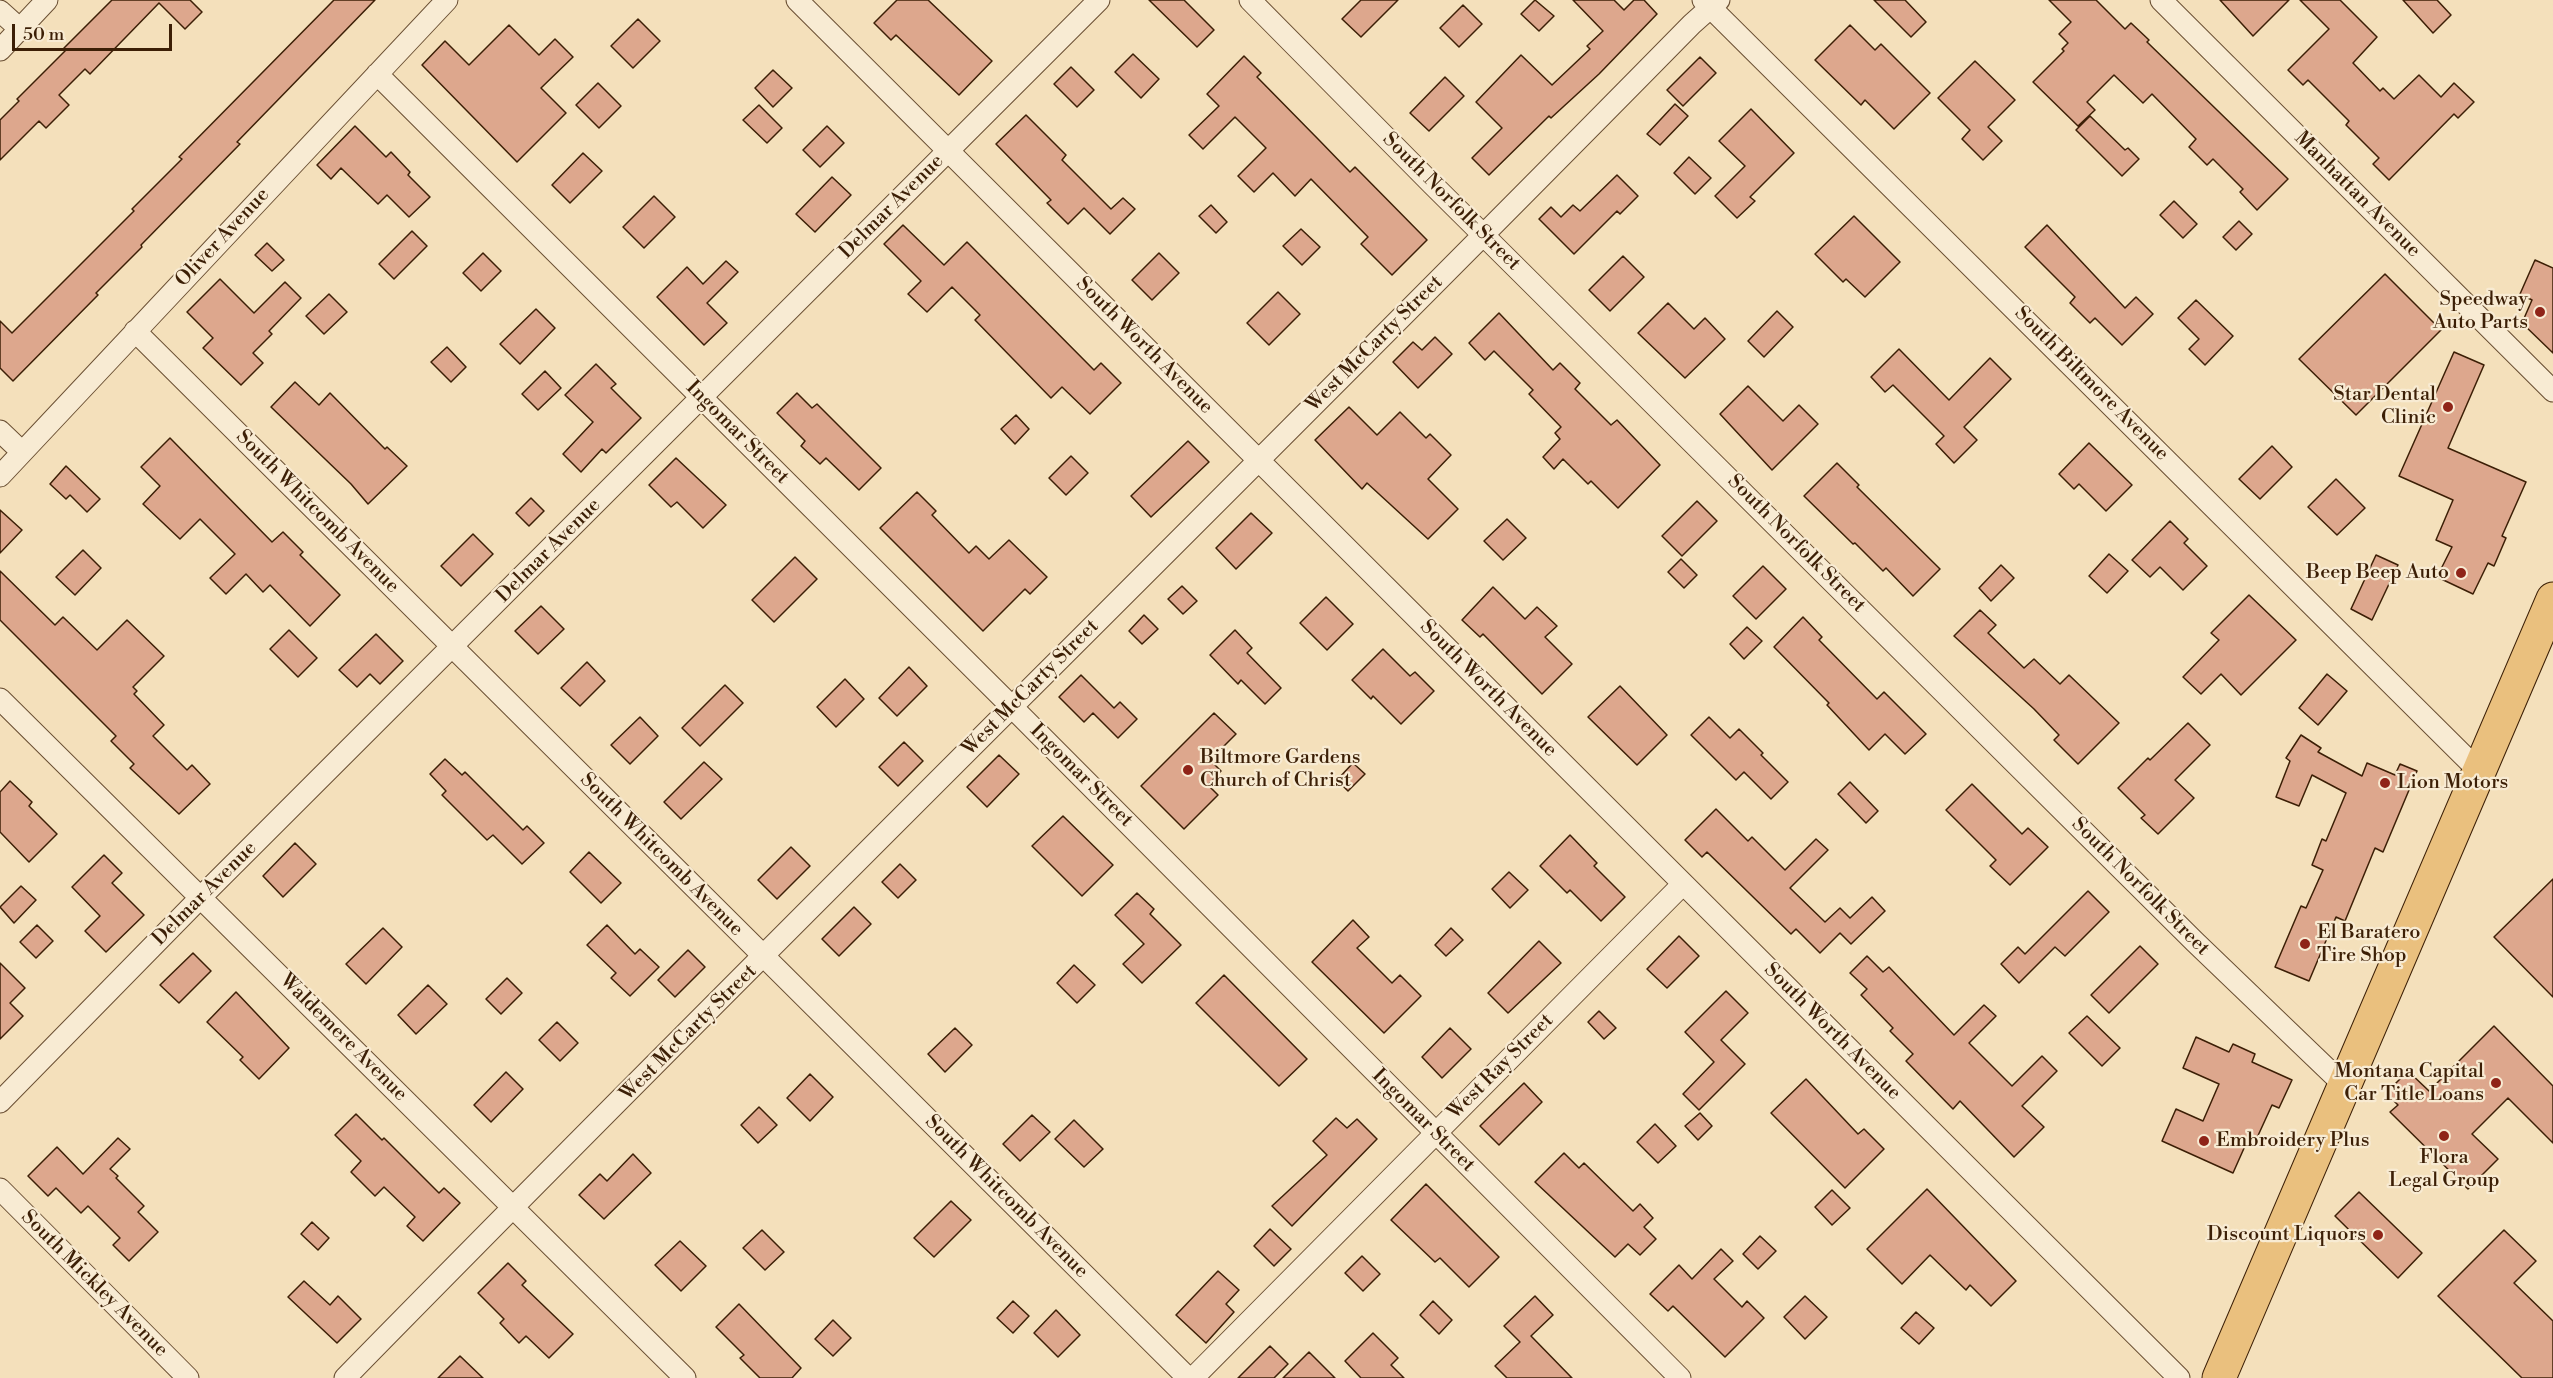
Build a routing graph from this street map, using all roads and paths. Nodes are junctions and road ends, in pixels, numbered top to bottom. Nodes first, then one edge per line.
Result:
1 (47, 0) edge
2 (447, 0) edge
3 (797, 0) edge
4 (1098, 0) edge
5 (1250, 0) edge
6 (2161, 0) edge
7 (1711, 3) edge
8 (0, 11) edge
9 (20, 29) junction
10 (0, 50) edge
11 (376, 74) junction
12 (948, 151) junction
13 (1484, 236) junction
14 (135, 331) junction
15 (2553, 391) edge
16 (702, 398) junction
17 (0, 431) edge
18 (22, 452) junction
19 (1258, 460) junction
20 (0, 476) edge
21 (2553, 599) edge
22 (453, 647) junction
23 (0, 699) edge
24 (1012, 707) junction
25 (2478, 770) junction
26 (1683, 884) junction
27 (201, 897) junction
28 (764, 957) junction
29 (2345, 1086) junction
30 (0, 1102) edge
31 (1435, 1133) junction
32 (0, 1189) edge
33 (513, 1207) junction
34 (188, 1378) edge
35 (345, 1378) edge
36 (685, 1378) edge
37 (1188, 1378) edge
38 (1193, 1378) edge
39 (1680, 1378) edge
40 (2179, 1378) edge
41 (2219, 1378) edge

1 - 9 street
2 - 11 street, Oliver Avenue
3 - 12 street, South Worth Avenue
4 - 12 street, Delmar Avenue
5 - 13 street, South Norfolk Street
6 - 15 street, Manhattan Avenue
7 - 13 street, West McCarty Street
7 - 25 street, South Biltmore Avenue
8 - 9 street
9 - 10 street
11 - 14 street, Oliver Avenue
11 - 16 street, Ingomar Street
12 - 16 street, Delmar Avenue
12 - 19 street, South Worth Avenue
13 - 19 street, West McCarty Street
13 - 29 street, South Norfolk Street
14 - 18 street, Oliver Avenue
14 - 22 street, South Whitcomb Avenue
16 - 22 street, Delmar Avenue
16 - 24 street, Ingomar Street
17 - 18 street
18 - 20 street, Oliver Avenue
19 - 24 street, West McCarty Street
19 - 26 street, South Worth Avenue
21 - 25 main road
22 - 27 street, Delmar Avenue
22 - 28 street, South Whitcomb Avenue
23 - 27 street, Waldemere Avenue
24 - 28 street, West McCarty Street
24 - 31 street, Ingomar Street
25 - 29 main road
26 - 31 street, West Ray Street
26 - 40 street, South Worth Avenue
27 - 30 street, Delmar Avenue
27 - 33 street, Waldemere Avenue
28 - 33 street, West McCarty Street
28 - 37 street, South Whitcomb Avenue
29 - 41 main road
31 - 38 street, West Ray Street
31 - 39 street, Ingomar Street
32 - 34 street, South Mickley Avenue
33 - 35 street, West McCarty Street
33 - 36 street, Waldemere Avenue

